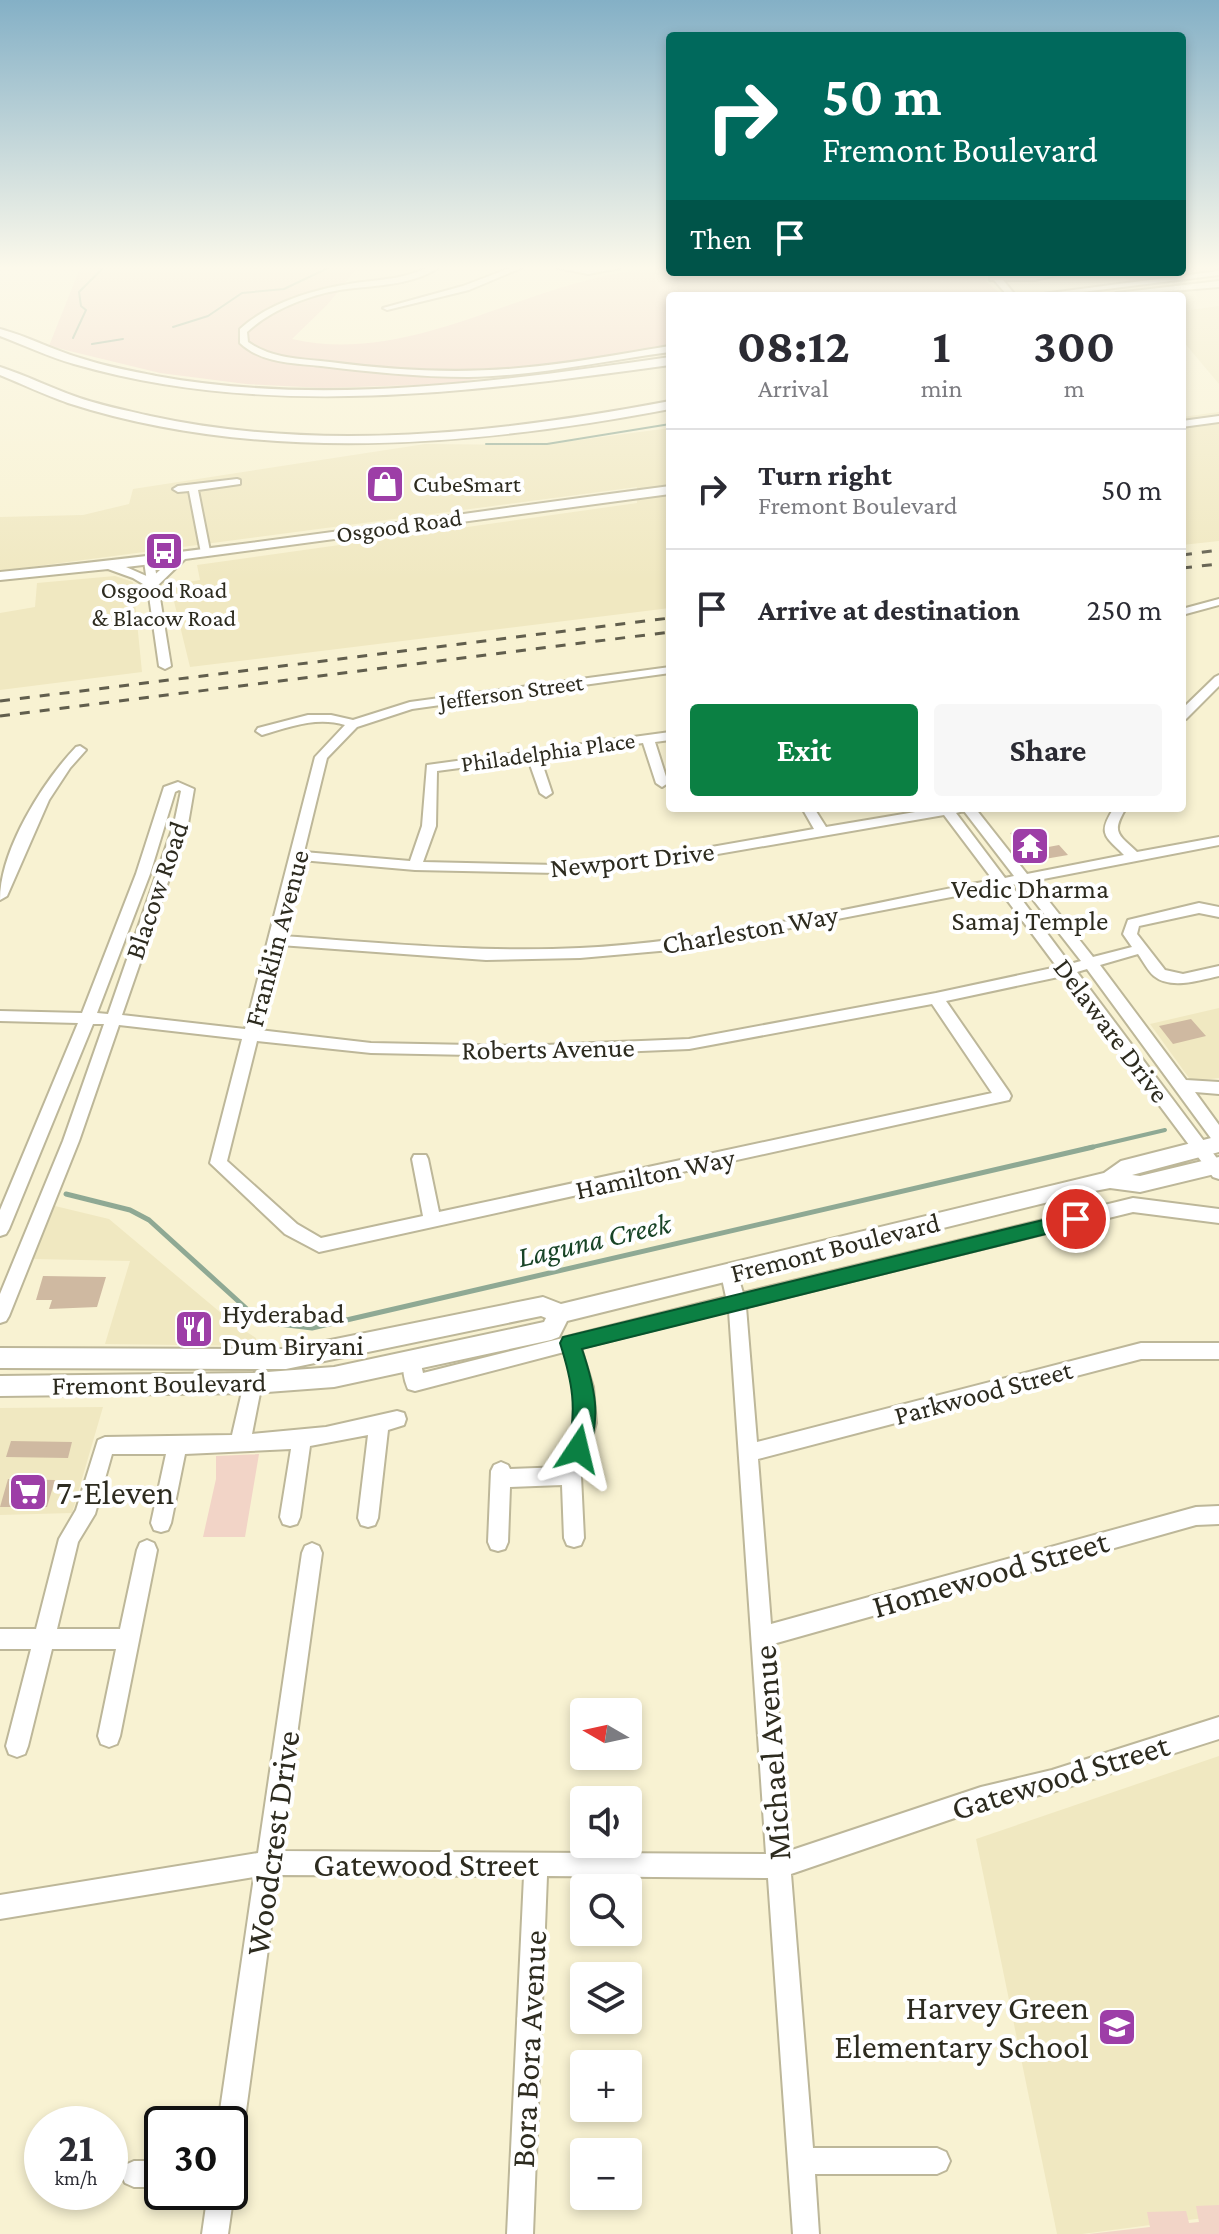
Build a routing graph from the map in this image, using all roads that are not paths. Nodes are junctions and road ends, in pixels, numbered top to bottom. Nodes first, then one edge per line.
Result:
1 (3, 372) edge
2 (135, 372) edge
3 (397, 372) edge
4 (499, 372) edge
5 (586, 372) edge
6 (666, 406) edge
7 (1219, 419) edge
8 (1186, 423) edge
9 (237, 482) dead end
10 (193, 488) junction
11 (178, 489) dead end
12 (666, 491) edge
13 (319, 537) junction
14 (205, 551) junction
15 (149, 561) junction
16 (179, 561) junction
17 (108, 566) junction
18 (83, 569) junction
19 (0, 576) edge
20 (0, 583) edge
21 (153, 586) junction
22 (1219, 602) edge
23 (1186, 611) edge
24 (165, 666) dead end
25 (666, 671) edge
26 (1219, 679) edge
27 (1186, 712) edge
28 (353, 724) junction
29 (262, 731) dead end
30 (666, 737) edge
31 (648, 739) junction
32 (80, 750) dead end
33 (533, 755) junction
34 (662, 783) dead end
35 (546, 793) dead end
36 (810, 812) edge
37 (941, 812) edge
38 (962, 812) edge
39 (963, 812) edge
40 (1118, 812) edge
41 (822, 831) junction
42 (1219, 841) edge
43 (298, 856) junction
44 (1133, 856) junction
45 (415, 866) junction
46 (1021, 879) junction
47 (1002, 882) junction
48 (0, 896) edge
49 (1219, 912) edge
50 (276, 940) junction
51 (1140, 949) junction
52 (1088, 961) junction
53 (1067, 970) junction
54 (1219, 971) edge
55 (936, 998) junction
56 (0, 1016) edge
57 (87, 1018) junction
58 (111, 1019) junction
59 (251, 1034) junction
60 (1182, 1085) junction
61 (1219, 1088) edge
62 (1219, 1095) edge
63 (1201, 1110) junction
64 (1219, 1137) edge
65 (1209, 1146) edge
66 (420, 1159) dead end
67 (218, 1163) joint
68 (1217, 1168) edge
69 (1110, 1180) junction
70 (1219, 1216) edge
71 (433, 1222) junction
72 (0, 1229) edge
73 (730, 1274) junction
74 (738, 1302) junction
75 (559, 1314) junction
76 (0, 1316) edge
77 (570, 1343) junction
78 (1219, 1351) edge
79 (0, 1358) edge
80 (412, 1362) junction
81 (253, 1383) junction
82 (0, 1386) edge
83 (302, 1437) junction
84 (240, 1444) junction
85 (177, 1445) junction
86 (749, 1453) junction
87 (571, 1476) junction
88 (1219, 1515) edge
89 (290, 1517) dead end
90 (368, 1518) dead end
91 (161, 1523) dead end
92 (574, 1538) dead end
93 (498, 1542) dead end
94 (147, 1550) dead end
95 (312, 1553) dead end
96 (762, 1637) junction
97 (0, 1639) edge
98 (42, 1639) junction
99 (128, 1639) junction
100 (1219, 1728) edge
101 (109, 1736) dead end
102 (17, 1746) dead end
103 (270, 1863) junction
104 (536, 1865) junction
105 (779, 1866) junction
106 (0, 1907) edge
107 (234, 2106) edge
108 (800, 2161) junction
109 (937, 2161) dead end
110 (134, 2174) dead end
111 (144, 2174) edge
112 (218, 2210) edge
113 (215, 2234) edge
114 (520, 2234) edge
115 (806, 2234) edge

1 - 6 highway
2 - 5 highway
3 - 4 street
7 - 8 main road
9 - 10 street
10 - 11 street
10 - 14 street
12 - 13 main road, Osgood Road
13 - 14 main road, Osgood Road
13 - 16 main road, Osgood Road
14 - 15 main road, Osgood Road
15 - 16 main road, Osgood Road
15 - 17 main road, Osgood Road
15 - 21 street
16 - 21 main road
17 - 18 main road, Osgood Road
17 - 21 main road
18 - 19 main road, Osgood Road
18 - 20 main road, Osgood Road
21 - 24 street
22 - 23 street
25 - 28 street, Jefferson Street
26 - 27 street
28 - 29 street
28 - 43 street, Franklin Avenue
30 - 31 street, Philadelphia Place
31 - 33 street, Philadelphia Place
31 - 34 street
32 - 48 street
33 - 35 street
33 - 45 street, Philadelphia Place
36 - 41 street
37 - 41 street, Newport Drive
38 - 47 street, Delaware Drive
39 - 46 street, Delaware Drive
40 - 44 street
41 - 45 street, Newport Drive
42 - 44 street, Charleston Way
43 - 45 street, Newport Drive
43 - 50 street, Franklin Avenue
44 - 46 street, Charleston Way
46 - 47 street, Charleston Way
46 - 52 street, Delaware Drive
47 - 50 street, Charleston Way
47 - 53 street, Delaware Drive
49 - 51 street
50 - 59 street, Franklin Avenue
51 - 52 street, Roberts Avenue
51 - 54 street
52 - 53 street, Roberts Avenue
52 - 60 street, Delaware Drive
53 - 55 street, Roberts Avenue
53 - 65 street, Delaware Drive
55 - 59 street, Roberts Avenue
55 - 71 street, Hamilton Way
56 - 57 street, Roberts Avenue
57 - 58 street, Roberts Avenue
57 - 58 street, Blacow Road
57 - 72 street, Blacow Road
58 - 59 street, Roberts Avenue
58 - 76 street, Blacow Road
59 - 67 street, Franklin Avenue
60 - 61 street
60 - 63 street, Delaware Drive
62 - 63 street
63 - 64 street, Delaware Drive
65 - 68 street, Delaware Drive
65 - 69 main road, Fremont Boulevard
66 - 71 street
67 - 71 street, Hamilton Way
68 - 69 main road, Fremont Boulevard
69 - 73 main road, Fremont Boulevard
70 - 74 street, Fremont Boulevard
73 - 74 street, Michael Avenue
73 - 75 main road, Fremont Boulevard
74 - 77 street, Fremont Boulevard
74 - 86 street, Michael Avenue
75 - 79 main road, Fremont Boulevard
75 - 80 main road, Fremont Boulevard
77 - 80 street, Fremont Boulevard
77 - 87 street
78 - 86 street, Parkwood Street
80 - 81 main road, Fremont Boulevard
81 - 82 main road, Fremont Boulevard
81 - 84 street
83 - 84 street
83 - 89 street
83 - 90 street
84 - 85 street
85 - 91 street
85 - 98 street
86 - 96 street, Michael Avenue
87 - 92 street
87 - 93 street
88 - 96 street, Homewood Street
94 - 99 street
95 - 103 street, Woodcrest Drive
96 - 105 street, Michael Avenue
97 - 98 street
98 - 99 street
98 - 102 street
99 - 101 street
100 - 105 street, Gatewood Street
103 - 104 street, Gatewood Street
103 - 106 street, Gatewood Street
103 - 107 street, Woodcrest Drive
104 - 105 street, Gatewood Street
104 - 114 street, Bora Bora Avenue
105 - 108 street, Michael Avenue
108 - 109 street
108 - 115 street, Michael Avenue
110 - 111 street
112 - 113 street

